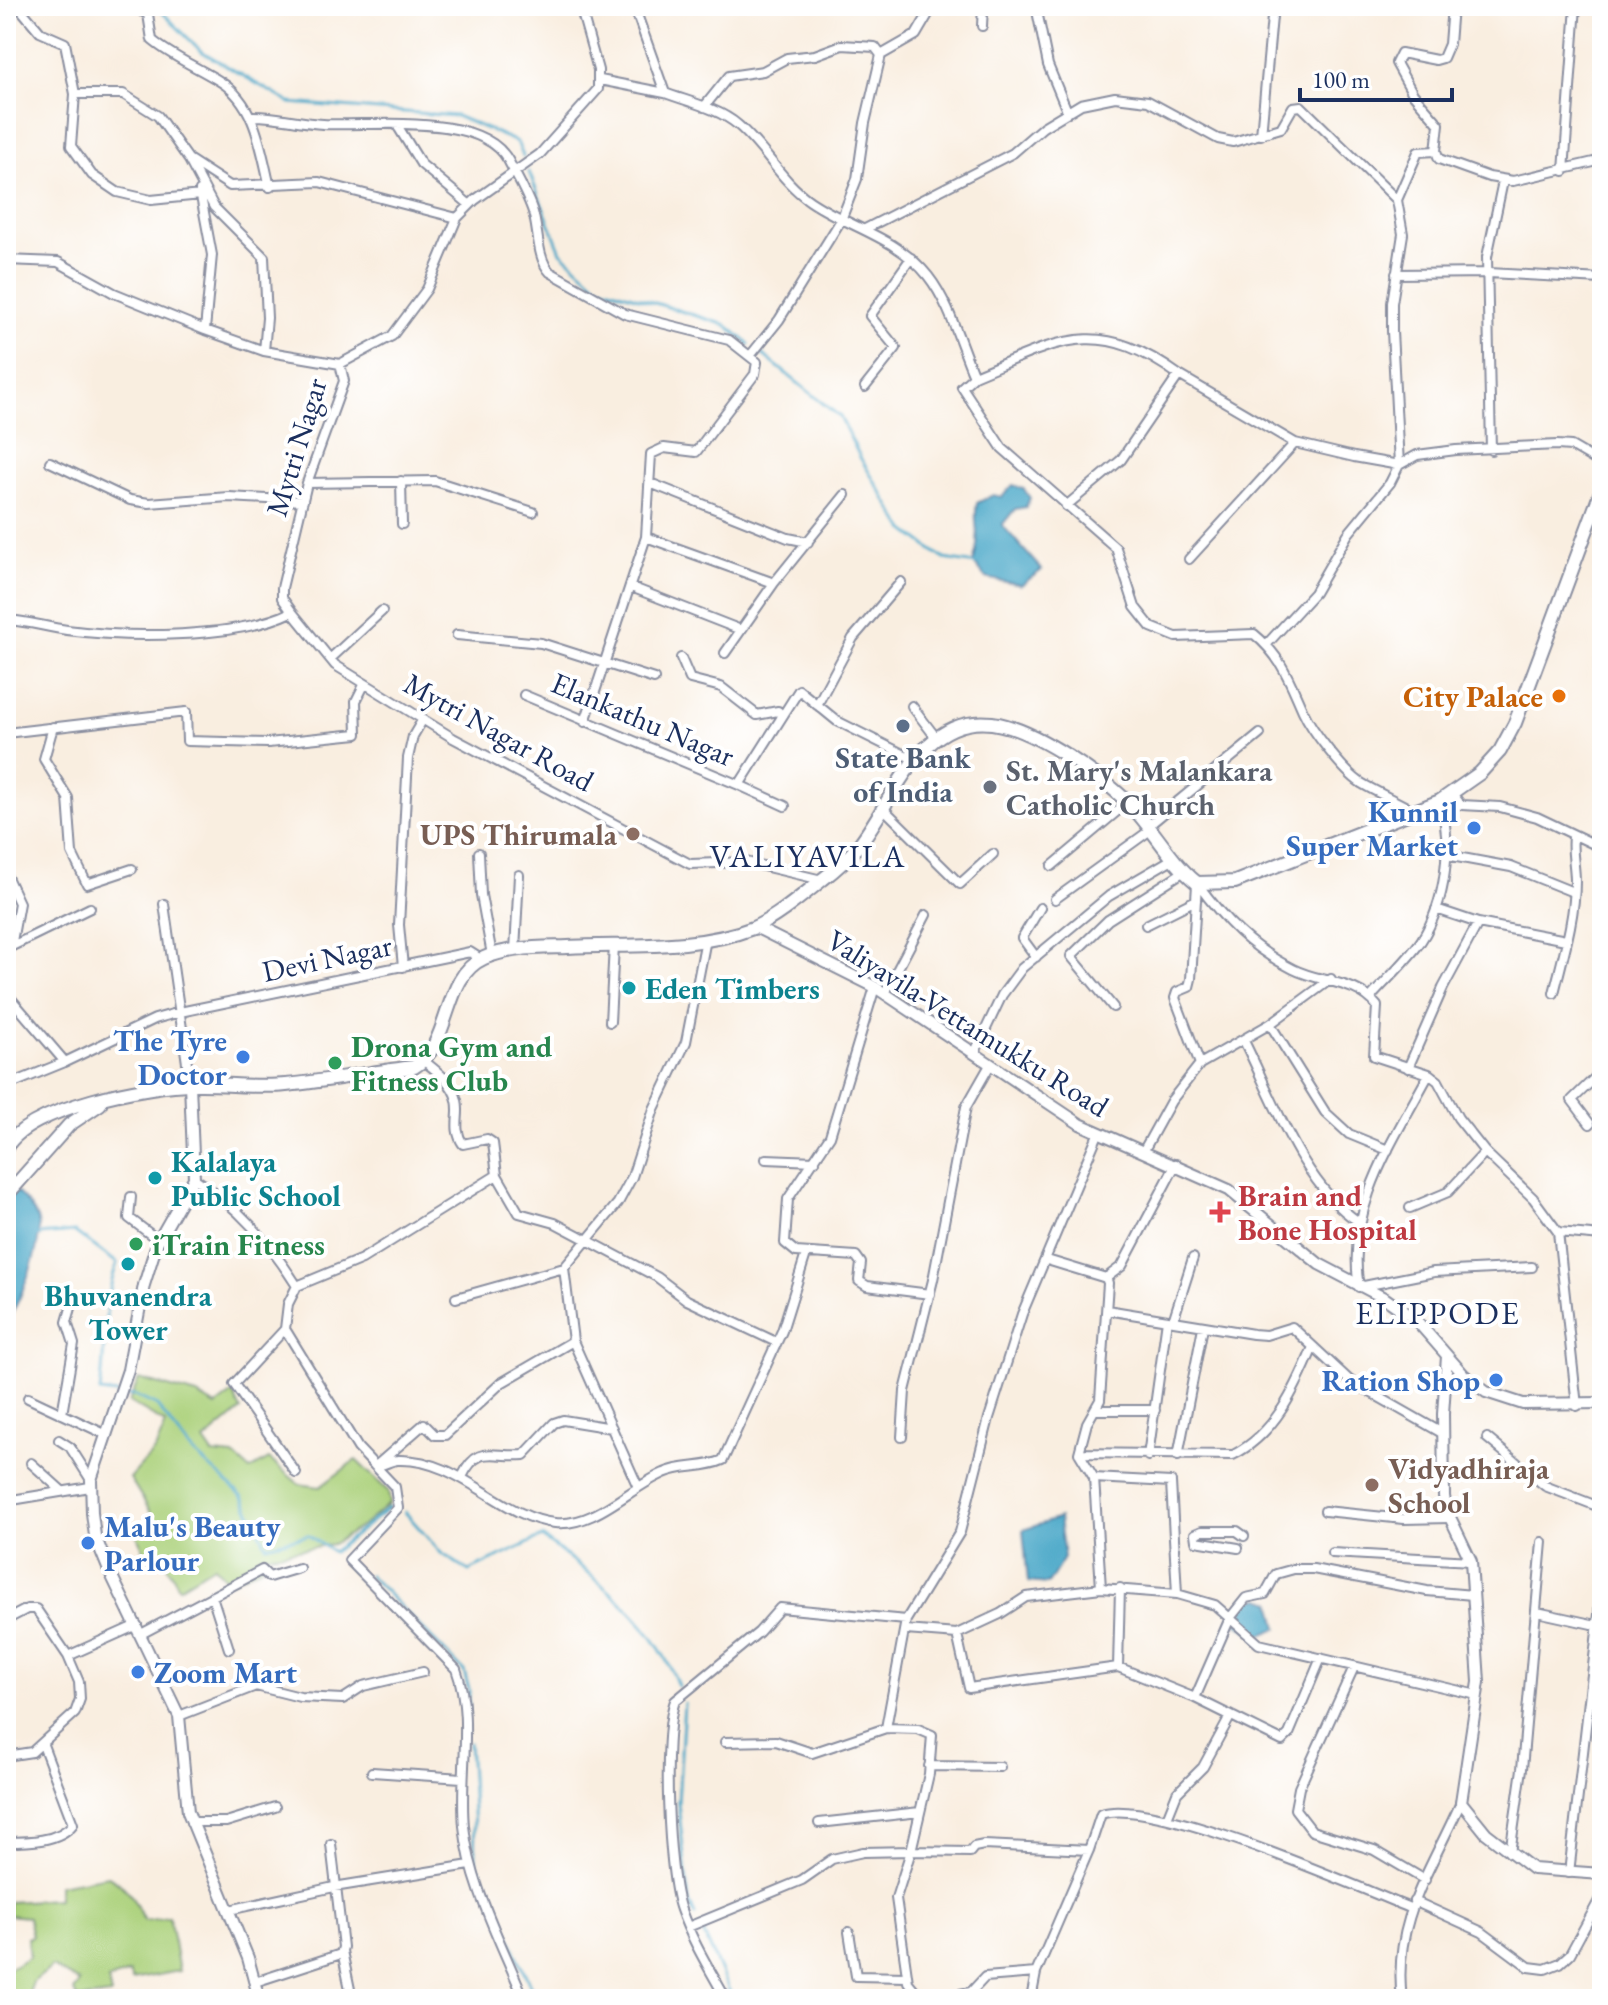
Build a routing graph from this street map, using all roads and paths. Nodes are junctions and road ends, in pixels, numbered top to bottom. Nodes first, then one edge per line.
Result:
1 (18, 6) edge
2 (130, 6) edge
3 (580, 6) edge
4 (634, 6) edge
5 (933, 6) edge
6 (983, 6) edge
7 (1036, 6) edge
8 (1273, 6) edge
9 (1452, 6) edge
10 (1576, 6) edge
11 (982, 26) dead end
12 (881, 55) junction
13 (600, 80) junction
14 (665, 93) junction
15 (75, 94) junction
16 (704, 107) junction
17 (1067, 111) junction
18 (251, 116) junction
19 (397, 125) junction
20 (1261, 135) junction
21 (1436, 151) junction
22 (189, 160) junction
23 (1602, 160) edge
24 (1564, 171) junction
25 (513, 173) junction
26 (1503, 181) junction
27 (270, 187) junction
28 (201, 195) junction
29 (1397, 200) junction
30 (470, 205) junction
31 (457, 218) junction
32 (841, 220) junction
33 (865, 229) junction
34 (911, 258) junction
35 (6, 260) edge
36 (1489, 273) junction
37 (1396, 274) junction
38 (1602, 279) edge
39 (205, 330) junction
40 (264, 351) junction
41 (750, 356) junction
42 (340, 364) junction
43 (1179, 375) junction
44 (974, 376) junction
45 (865, 387) dead end
46 (1295, 443) junction
47 (1491, 450) junction
48 (50, 462) dead end
49 (1602, 464) edge
50 (1399, 465) junction
51 (401, 481) junction
52 (307, 483) junction
53 (650, 483) junction
54 (1602, 489) edge
55 (845, 495) dead end
56 (303, 501) junction
57 (1066, 506) junction
58 (533, 512) dead end
59 (402, 524) dead end
60 (646, 537) junction
61 (808, 542) junction
62 (291, 544) joint
63 (1189, 559) dead end
64 (901, 582) dead end
65 (774, 583) junction
66 (631, 587) junction
67 (382, 611) dead end
68 (292, 612) junction
69 (6, 620) edge
70 (741, 630) junction
71 (457, 635) dead end
72 (1267, 644) junction
73 (725, 653) dead end
74 (681, 658) dead end
75 (330, 659) junction
76 (606, 664) junction
77 (654, 679) dead end
78 (364, 685) junction
79 (524, 695) dead end
80 (817, 705) junction
81 (912, 706) dead end
82 (782, 716) junction
83 (423, 719) junction
84 (585, 722) junction
85 (53, 727) junction
86 (6, 733) edge
87 (1260, 734) dead end
88 (937, 739) junction
89 (913, 759) junction
90 (739, 785) junction
91 (1453, 795) junction
92 (1440, 801) junction
93 (1127, 803) junction
94 (785, 806) dead end
95 (884, 809) junction
96 (1417, 812) junction
97 (1149, 829) junction
98 (1573, 837) junction
99 (1602, 847) edge
100 (479, 853) dead end
101 (993, 854) dead end
102 (1446, 855) junction
103 (1174, 858) junction
104 (1052, 866) dead end
105 (132, 869) dead end
106 (1183, 872) junction
107 (6, 875) edge
108 (519, 875) dead end
109 (822, 880) junction
110 (1197, 883) junction
111 (1573, 892) junction
112 (1055, 899) dead end
113 (1196, 900) junction
114 (164, 904) dead end
115 (90, 908) dead end
116 (1040, 908) dead end
117 (1436, 909) junction
118 (926, 915) dead end
119 (1478, 923) junction
120 (1146, 925) dead end
121 (755, 927) junction
122 (706, 939) junction
123 (1566, 940) junction
124 (614, 945) junction
125 (8, 948) edge
126 (515, 951) junction
127 (486, 957) junction
128 (1036, 957) junction
129 (403, 967) junction
130 (1331, 979) junction
131 (880, 990) junction
132 (6, 993) edge
133 (1554, 993) dead end
134 (1371, 997) junction
135 (1113, 1007) dead end
136 (180, 1012) junction
137 (610, 1022) dead end
138 (1270, 1024) junction
139 (1244, 1041) junction
140 (974, 1054) junction
141 (424, 1061) junction
142 (65, 1062) junction
143 (1200, 1064) junction
144 (990, 1065) junction
145 (1408, 1068) junction
146 (1602, 1071) edge
147 (1429, 1074) junction
148 (190, 1084) junction
149 (6, 1086) edge
150 (112, 1096) junction
151 (1590, 1124) dead end
152 (1098, 1134) junction
153 (6, 1148) edge
154 (1144, 1150) junction
155 (1388, 1150) junction
156 (1485, 1152) junction
157 (766, 1159) dead end
158 (815, 1161) junction
159 (1176, 1164) junction
160 (497, 1175) junction
161 (194, 1178) junction
162 (6, 1196) edge
163 (131, 1197) dead end
164 (1410, 1208) dead end
165 (1359, 1222) junction
166 (1558, 1232) junction
167 (1602, 1236) edge
168 (158, 1240) junction
169 (589, 1241) junction
170 (806, 1254) junction
171 (1193, 1258) dead end
172 (1047, 1260) junction
173 (1532, 1267) dead end
174 (564, 1268) junction
175 (1106, 1278) junction
176 (297, 1286) junction
177 (1359, 1287) junction
178 (930, 1294) junction
179 (456, 1298) dead end
180 (71, 1308) dead end
181 (1107, 1310) junction
182 (1170, 1321) junction
183 (1203, 1327) junction
184 (285, 1329) junction
185 (573, 1341) junction
186 (776, 1342) junction
187 (1313, 1347) junction
188 (1447, 1356) junction
189 (1464, 1375) junction
190 (1445, 1383) junction
191 (28, 1398) dead end
192 (1602, 1403) edge
193 (1577, 1406) junction
194 (1096, 1410) junction
195 (1155, 1410) junction
196 (62, 1414) junction
197 (612, 1428) junction
198 (1442, 1433) junction
199 (107, 1435) junction
200 (902, 1437) dead end
201 (1487, 1438) dead end
202 (59, 1440) dead end
203 (1079, 1453) junction
204 (1148, 1456) junction
205 (1178, 1456) junction
206 (31, 1463) dead end
207 (375, 1466) junction
208 (296, 1473) dead end
209 (462, 1477) junction
210 (1094, 1478) junction
211 (90, 1483) junction
212 (638, 1487) junction
213 (62, 1491) junction
214 (6, 1501) edge
215 (1602, 1508) edge
216 (1325, 1511) dead end
217 (1450, 1518) junction
218 (1244, 1536) dead end
219 (1542, 1542) dead end
220 (1602, 1547) edge
221 (1238, 1548) dead end
222 (1332, 1553) dead end
223 (1471, 1561) junction
224 (299, 1568) dead end
225 (1101, 1588) junction
226 (1120, 1588) junction
227 (1177, 1594) junction
228 (1473, 1595) junction
229 (212, 1596) junction
230 (1537, 1612) junction
231 (1600, 1613) edge
232 (1230, 1618) junction
233 (6, 1620) edge
234 (906, 1625) junction
235 (139, 1629) junction
236 (957, 1634) junction
237 (229, 1649) dead end
238 (68, 1656) junction
239 (1321, 1658) junction
240 (1118, 1667) junction
241 (1354, 1667) junction
242 (423, 1672) dead end
243 (1477, 1695) junction
244 (1195, 1698) junction
245 (179, 1716) junction
246 (1230, 1717) junction
247 (886, 1728) junction
248 (725, 1742) dead end
249 (43, 1745) junction
250 (6, 1756) edge
251 (929, 1766) junction
252 (1000, 1767) dead end
253 (372, 1772) dead end
254 (462, 1778) junction
255 (1461, 1802) junction
256 (275, 1807) dead end
257 (920, 1812) junction
258 (1167, 1818) junction
259 (191, 1822) junction
260 (819, 1823) dead end
261 (6, 1842) edge
262 (331, 1844) dead end
263 (1089, 1850) junction
264 (911, 1851) junction
265 (1510, 1853) junction
266 (470, 1865) junction
267 (1569, 1873) junction
268 (1602, 1874) edge
269 (1425, 1880) junction
270 (334, 1887) junction
271 (1602, 1895) edge
272 (1412, 1904) junction
273 (229, 1910) junction
274 (688, 1927) junction
275 (849, 1932) dead end
276 (342, 1951) junction
277 (1036, 1973) junction
278 (907, 1977) junction
279 (255, 1982) junction
280 (973, 1996) edge
281 (1402, 1998) edge
282 (259, 1999) edge
283 (352, 1999) edge
284 (524, 1999) edge
285 (726, 1999) edge
286 (931, 1999) edge
287 (1032, 1999) edge
288 (1312, 1999) edge

1 - 15 street
2 - 18 street
3 - 13 street
4 - 14 street
5 - 12 street
6 - 11 street
7 - 17 street
8 - 20 street
9 - 21 street
10 - 24 street
12 - 16 street
12 - 32 street
13 - 14 street
13 - 25 street
14 - 16 street
15 - 22 street
15 - 28 street
16 - 32 street
17 - 20 street
17 - 33 street
18 - 19 street
18 - 27 street
19 - 25 street
19 - 30 street
20 - 29 street
21 - 26 street
21 - 29 street
22 - 27 street
22 - 28 street
22 - 40 street
23 - 24 street
24 - 26 street
25 - 30 street
25 - 41 street
26 - 36 street
27 - 31 street
28 - 39 street
29 - 37 street
30 - 31 street
31 - 42 street
32 - 33 street
32 - 41 street
33 - 34 street
34 - 44 street
34 - 45 street
35 - 39 street
36 - 37 street
36 - 38 street
36 - 47 street
37 - 50 street
39 - 40 street
40 - 42 street
41 - 53 street
42 - 52 street, Mytri Nagar
43 - 44 street
43 - 46 street
43 - 57 street
44 - 57 street
46 - 50 street
46 - 63 street
47 - 49 street
47 - 50 street
48 - 56 street
50 - 72 street
51 - 52 street
51 - 58 street
51 - 59 street
52 - 56 street, Mytri Nagar
53 - 60 street
53 - 61 street
54 - 91 main road
55 - 61 street
56 - 62 street, Mytri Nagar
57 - 72 street
60 - 65 street
60 - 66 street
61 - 65 street
62 - 68 street, Mytri Nagar Road
64 - 80 street
65 - 70 street
66 - 70 street
66 - 76 street
67 - 75 street
68 - 69 street
68 - 75 street, Mytri Nagar Road
70 - 73 street
71 - 76 street
72 - 96 street
74 - 82 street
75 - 78 street, Mytri Nagar Road
76 - 77 street
76 - 84 street
78 - 83 street, Mytri Nagar Road
78 - 85 street
79 - 84 street, Elankathu Nagar
80 - 82 street, Elankathu Nagar
80 - 89 street
81 - 88 street
82 - 90 street, Elankathu Nagar
83 - 109 street, Mytri Nagar Road
83 - 129 street
84 - 90 street, Elankathu Nagar
85 - 86 street
85 - 105 street
87 - 97 street
88 - 89 main road
88 - 93 main road
89 - 95 main road
90 - 94 street
91 - 92 main road
91 - 98 street
92 - 96 main road
92 - 102 street
93 - 97 main road
93 - 104 street
95 - 101 street
95 - 109 main road
96 - 110 main road
97 - 103 main road
97 - 112 street
98 - 99 street
98 - 111 street
100 - 127 street
102 - 111 street
102 - 117 street
103 - 106 main road
103 - 128 street
106 - 110 main road
106 - 135 street
107 - 125 street
108 - 126 street
109 - 121 main road
110 - 113 street
110 - 130 street
111 - 123 street
113 - 120 street
113 - 143 street
114 - 136 street
115 - 125 street
116 - 128 street
117 - 119 street
117 - 134 street
118 - 131 street
119 - 123 street
119 - 145 street
121 - 122 main road
121 - 131 street, Valiyavila-Vettamukku Road
122 - 124 main road
122 - 169 street
123 - 133 street
124 - 126 main road
124 - 137 street
126 - 127 main road
127 - 129 street, Devi Nagar
127 - 141 main road
128 - 140 street
129 - 136 street, Devi Nagar
130 - 134 street
130 - 138 street
131 - 140 street, Valiyavila-Vettamukku Road
131 - 158 street
132 - 142 street
134 - 145 street
136 - 142 street, Devi Nagar
136 - 148 street
138 - 139 street
138 - 155 street
139 - 143 street
139 - 165 street
140 - 144 street, Valiyavila-Vettamukku Road
141 - 148 main road
141 - 160 street
142 - 149 street, Devi Nagar
143 - 154 street
144 - 152 street, Valiyavila-Vettamukku Road
144 - 178 street
145 - 147 street
146 - 151 street
147 - 155 street
147 - 156 street
148 - 150 main road
148 - 161 street
150 - 153 main road
150 - 162 main road
152 - 154 street, Valiyavila-Vettamukku Road
152 - 172 street
154 - 159 street, Valiyavila-Vettamukku Road
155 - 165 street
156 - 164 street
156 - 166 street
157 - 158 street
158 - 170 street
159 - 175 street
159 - 177 street, Valiyavila-Vettamukku Road
160 - 169 street
160 - 176 street
161 - 168 street
161 - 176 street
163 - 168 street
165 - 177 street
166 - 167 street
166 - 193 street
168 - 199 street
169 - 174 street
169 - 186 street
170 - 178 street
170 - 186 street
171 - 182 street
172 - 175 street
172 - 234 street
173 - 177 street
174 - 179 street
174 - 185 street
175 - 181 street
176 - 184 street
177 - 188 street, Valiyavila-Vettamukku Road
178 - 200 street
180 - 196 street
181 - 182 street
181 - 194 street
182 - 183 street
182 - 195 street
183 - 187 street
183 - 205 street
184 - 207 street
184 - 208 street
185 - 197 street
185 - 207 street
186 - 212 street
187 - 198 street
187 - 205 street
188 - 189 street, Valiyavila-Vettamukku Road
188 - 190 street
189 - 190 street
189 - 193 street, Valiyavila-Vettamukku Road
190 - 198 street
191 - 196 street
192 - 193 street, Valiyavila-Vettamukku Road
194 - 195 street
194 - 203 street
195 - 204 street
196 - 199 street
197 - 209 street
197 - 212 street
198 - 217 street
199 - 211 street
201 - 215 street
202 - 211 street
203 - 204 street
203 - 210 street
204 - 205 street
206 - 213 street
207 - 209 street
207 - 254 street
209 - 212 street
210 - 225 street
210 - 227 street
211 - 213 street
211 - 235 street
213 - 214 street
216 - 217 street
217 - 223 street
218 - 221 street
219 - 230 street
220 - 231 street
222 - 223 street
223 - 228 street
224 - 229 street
225 - 226 street
225 - 236 street
226 - 227 street
226 - 240 street
227 - 232 street
228 - 232 street
228 - 243 street
229 - 235 street
229 - 237 street
230 - 231 street
230 - 265 street
231 - 267 street
232 - 239 street
232 - 244 street
233 - 238 street
234 - 236 street
234 - 247 street
234 - 274 street
235 - 238 street
235 - 245 street
236 - 240 street
238 - 249 street
239 - 241 street
239 - 246 street
240 - 244 street
241 - 243 street
241 - 269 street
242 - 245 street
243 - 255 street
244 - 246 street
245 - 259 street
246 - 258 street
247 - 248 street
247 - 251 street
249 - 250 street
249 - 261 street
251 - 252 street
251 - 257 street
253 - 254 street
254 - 266 street
255 - 265 street
255 - 269 street
256 - 259 street
257 - 260 street
257 - 264 street
258 - 263 street
258 - 272 street
259 - 273 street
262 - 270 street
263 - 264 street
263 - 277 street
264 - 274 street
264 - 278 street
265 - 267 street
266 - 270 street
266 - 284 street
267 - 268 street
269 - 272 street
270 - 273 street
270 - 276 street
271 - 272 street
272 - 281 street
273 - 279 street
274 - 285 street
275 - 278 street
276 - 279 street
276 - 283 street
277 - 280 street
277 - 287 street
278 - 286 street
279 - 282 street
280 - 286 street
281 - 288 street

